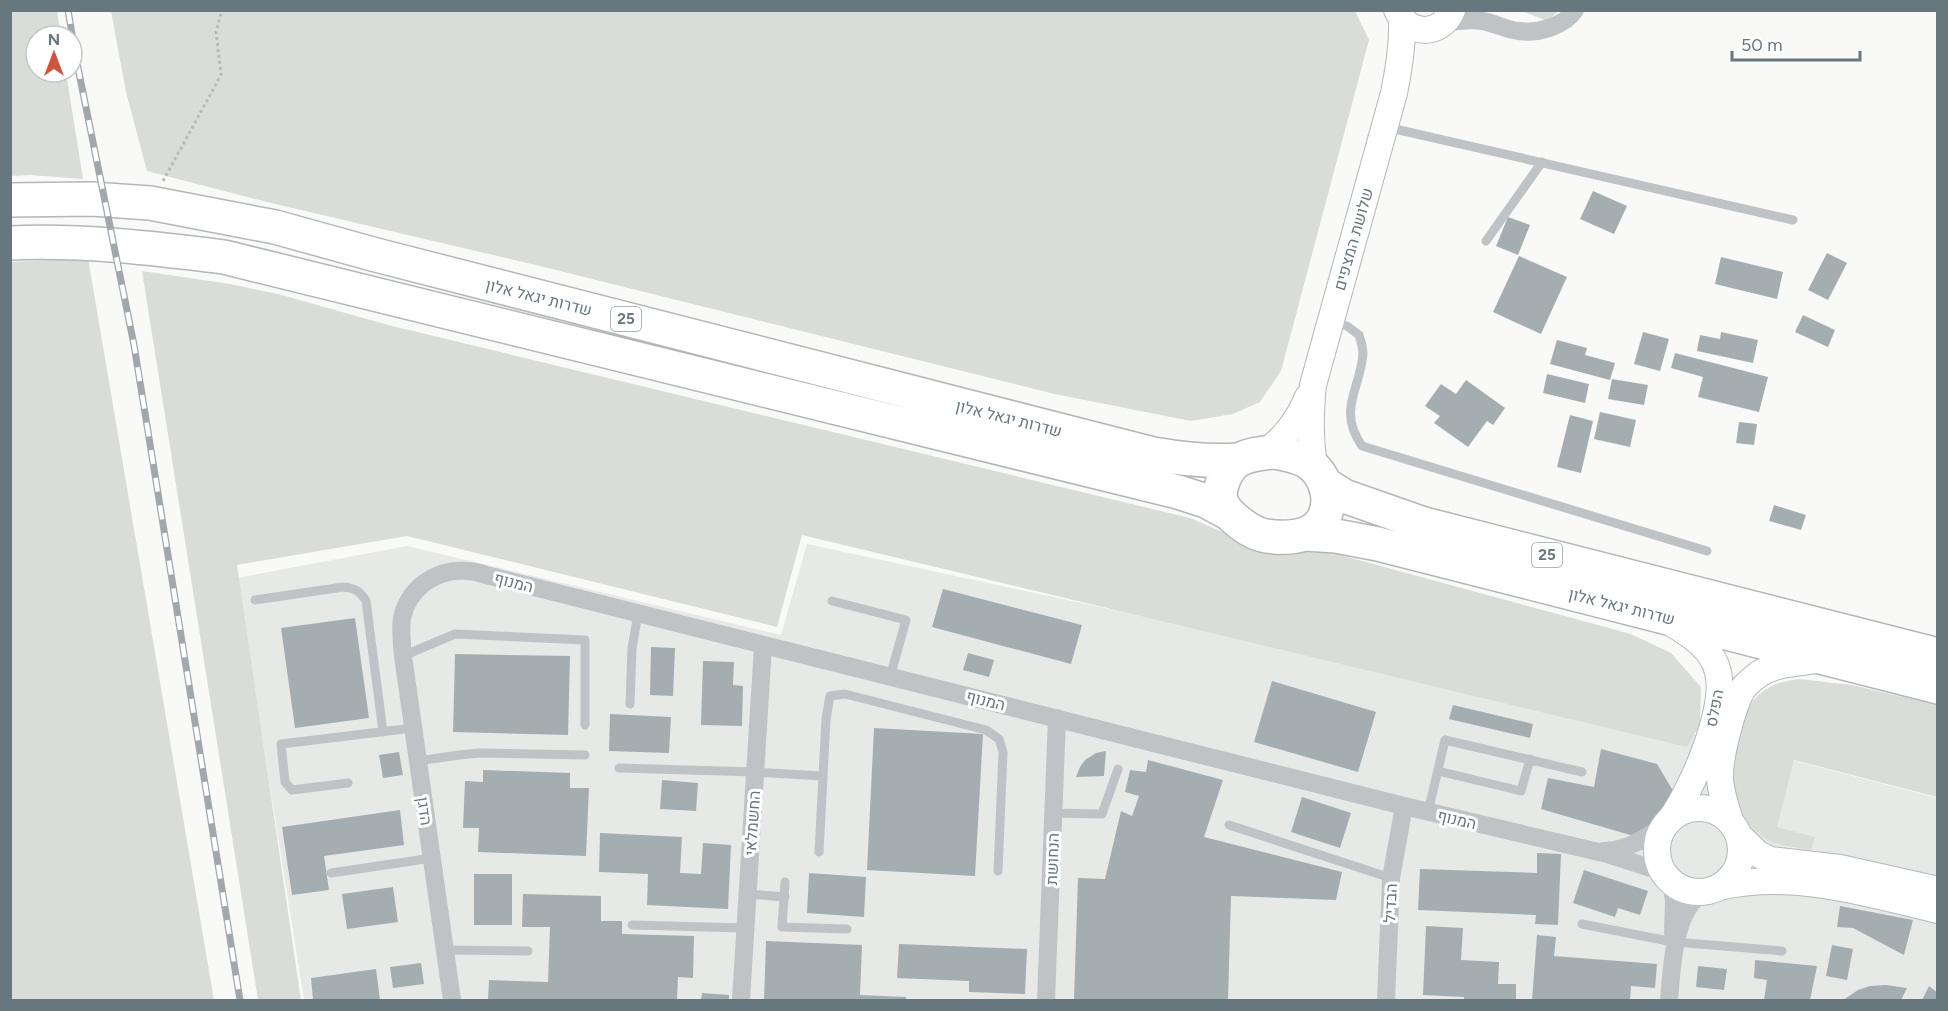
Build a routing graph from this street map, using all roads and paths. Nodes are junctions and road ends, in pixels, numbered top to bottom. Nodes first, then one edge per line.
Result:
1 (222, 10) edge
2 (1471, 10) edge
3 (1575, 10) edge
4 (1399, 15) edge
5 (1441, 22) edge
6 (1490, 23) junction
7 (1394, 93) junction
8 (1384, 126) junction
9 (1542, 162) junction
10 (10, 200) edge
11 (150, 203) junction
12 (1793, 220) dead end
13 (1486, 240) dead end
14 (10, 243) edge
15 (1330, 321) junction
16 (1313, 386) junction
17 (1251, 457) junction
18 (1320, 477) junction
19 (1227, 513) junction
20 (1305, 534) junction
21 (1707, 551) dead end
22 (255, 600) dead end
23 (832, 601) dead end
24 (638, 614) junction
25 (1658, 615) junction
26 (401, 620) joint
27 (763, 646) junction
28 (1938, 655) edge
29 (403, 656) junction
30 (1829, 659) junction
31 (890, 677) junction
32 (1938, 687) edge
33 (630, 704) dead end
34 (1057, 718) junction
35 (585, 725) dead end
36 (413, 729) junction
37 (383, 732) junction
38 (585, 755) dead end
39 (1530, 759) junction
40 (418, 761) junction
41 (618, 768) dead end
42 (1118, 769) dead end
43 (1438, 771) junction
44 (755, 772) junction
45 (1582, 772) dead end
46 (823, 776) junction
47 (348, 783) dead end
48 (1404, 806) junction
49 (1428, 812) junction
50 (1053, 813) junction
51 (1667, 823) junction
52 (1229, 825) dead end
53 (1735, 829) junction
54 (1593, 851) junction
55 (819, 852) dead end
56 (432, 858) junction
57 (998, 871) dead end
58 (331, 873) dead end
59 (1667, 877) junction
60 (1391, 878) junction
61 (784, 882) dead end
62 (1712, 889) junction
63 (1938, 890) edge
64 (748, 894) junction
65 (784, 897) junction
66 (1938, 910) edge
67 (1582, 924) dead end
68 (632, 925) dead end
69 (746, 928) junction
70 (848, 929) dead end
71 (1674, 942) junction
72 (445, 950) junction
73 (528, 951) dead end
74 (1782, 951) dead end
75 (452, 1000) edge
76 (741, 1000) edge
77 (1047, 1000) edge
78 (1386, 1000) edge
79 (1669, 1000) edge

1 - 11 path
2 - 6 street
3 - 6 street
4 - 5 street
4 - 7 street, שלושת המצפים
5 - 6 street
5 - 7 street, שלושת המצפים
7 - 8 street, שלושת המצפים
8 - 9 lane
8 - 15 street, שלושת המצפים
9 - 12 lane
9 - 13 lane
10 - 11 highway, שדרות יגאל אלון / 25
11 - 17 highway, שדרות יגאל אלון / 25
14 - 19 highway, שדרות יגאל אלון / 25
15 - 16 street, שלושת המצפים
15 - 21 lane
16 - 17 street, שלושת המצפים
16 - 18 street, שלושת המצפים
17 - 18 highway, 25
17 - 19 highway
18 - 20 highway
18 - 28 highway, שדרות יגאל אלון / 25
19 - 20 highway, 25
20 - 25 highway, שדרות יגאל אלון / 25
22 - 37 lane
23 - 31 lane
24 - 26 street, המנוף
24 - 27 street, המנוף
24 - 33 lane
25 - 30 highway, שדרות יגאל אלון / 25
25 - 51 street, הפלס
26 - 29 street, הדגן
27 - 31 street, המנוף
27 - 44 street, החשמלאי
29 - 35 lane
29 - 36 street, הדגן
30 - 32 highway, שדרות יגאל אלון / 25
30 - 53 street, הפלס
31 - 34 street, המנוף
34 - 48 street, המנוף
34 - 50 street, הנחושת
36 - 37 lane
36 - 40 street, הדגן
37 - 47 lane
38 - 40 lane
39 - 43 lane
39 - 43 lane
39 - 45 lane
40 - 56 street, הדגן
41 - 44 lane
42 - 50 lane
43 - 49 lane
44 - 46 lane
44 - 64 street, החשמלאי
46 - 55 lane
46 - 57 lane
48 - 49 street, המנוף
48 - 60 street, הבדיל
49 - 54 street, המנוף
50 - 77 street, הנחושת
51 - 53 street
51 - 54 street, המנוף
51 - 59 street
52 - 60 lane
53 - 62 street
53 - 63 street
54 - 59 street, המנוף
56 - 58 lane
56 - 72 street, הדגן
59 - 62 street
59 - 71 street
60 - 78 street, הבדיל
61 - 65 lane
62 - 66 street
62 - 71 street
64 - 65 lane
64 - 69 street, החשמלאי
65 - 70 lane
67 - 71 lane
68 - 69 lane
69 - 76 street, החשמלאי
71 - 74 lane
71 - 79 street
72 - 73 lane
72 - 75 street, הדגן

